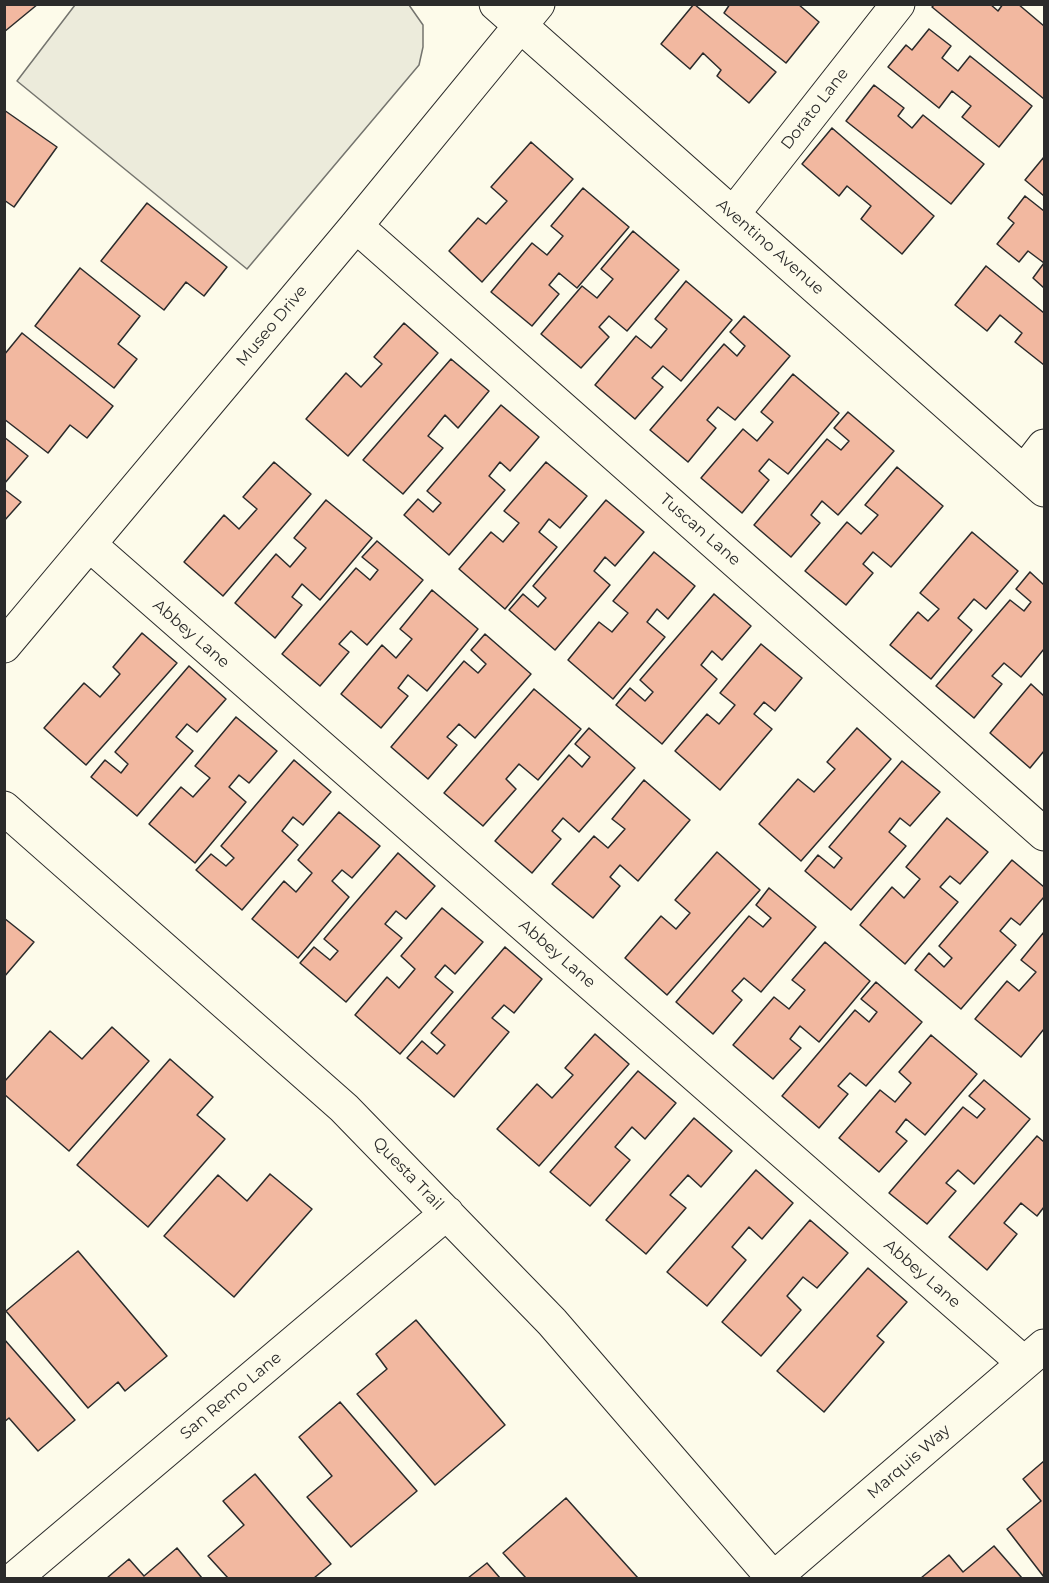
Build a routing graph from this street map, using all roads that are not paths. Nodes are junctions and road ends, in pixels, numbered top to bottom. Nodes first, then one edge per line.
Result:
1 (496, 4) edge
2 (898, 4) edge
3 (530, 15) edge
4 (733, 214) junction
5 (356, 226) junction
6 (1044, 446) edge
7 (1034, 481) edge
8 (90, 545) junction
9 (4, 646) edge
10 (4, 808) edge
11 (1044, 834) edge
12 (447, 1213) junction
13 (1034, 1355) edge
14 (15, 1578) edge
15 (773, 1578) edge

1 - 3 street, Aventino Avenue
2 - 4 street, Dorato Lane
3 - 4 street, Aventino Avenue
3 - 5 street, Museo Drive
4 - 7 street, Aventino Avenue
5 - 8 street, Museo Drive
5 - 11 street, Tuscan Lane
6 - 7 street
8 - 9 street, Museo Drive
8 - 13 street, Abbey Lane
10 - 12 street, Questa Trail
12 - 14 street, San Remo Lane
12 - 15 street, Questa Trail
13 - 15 street, Marquis Way

